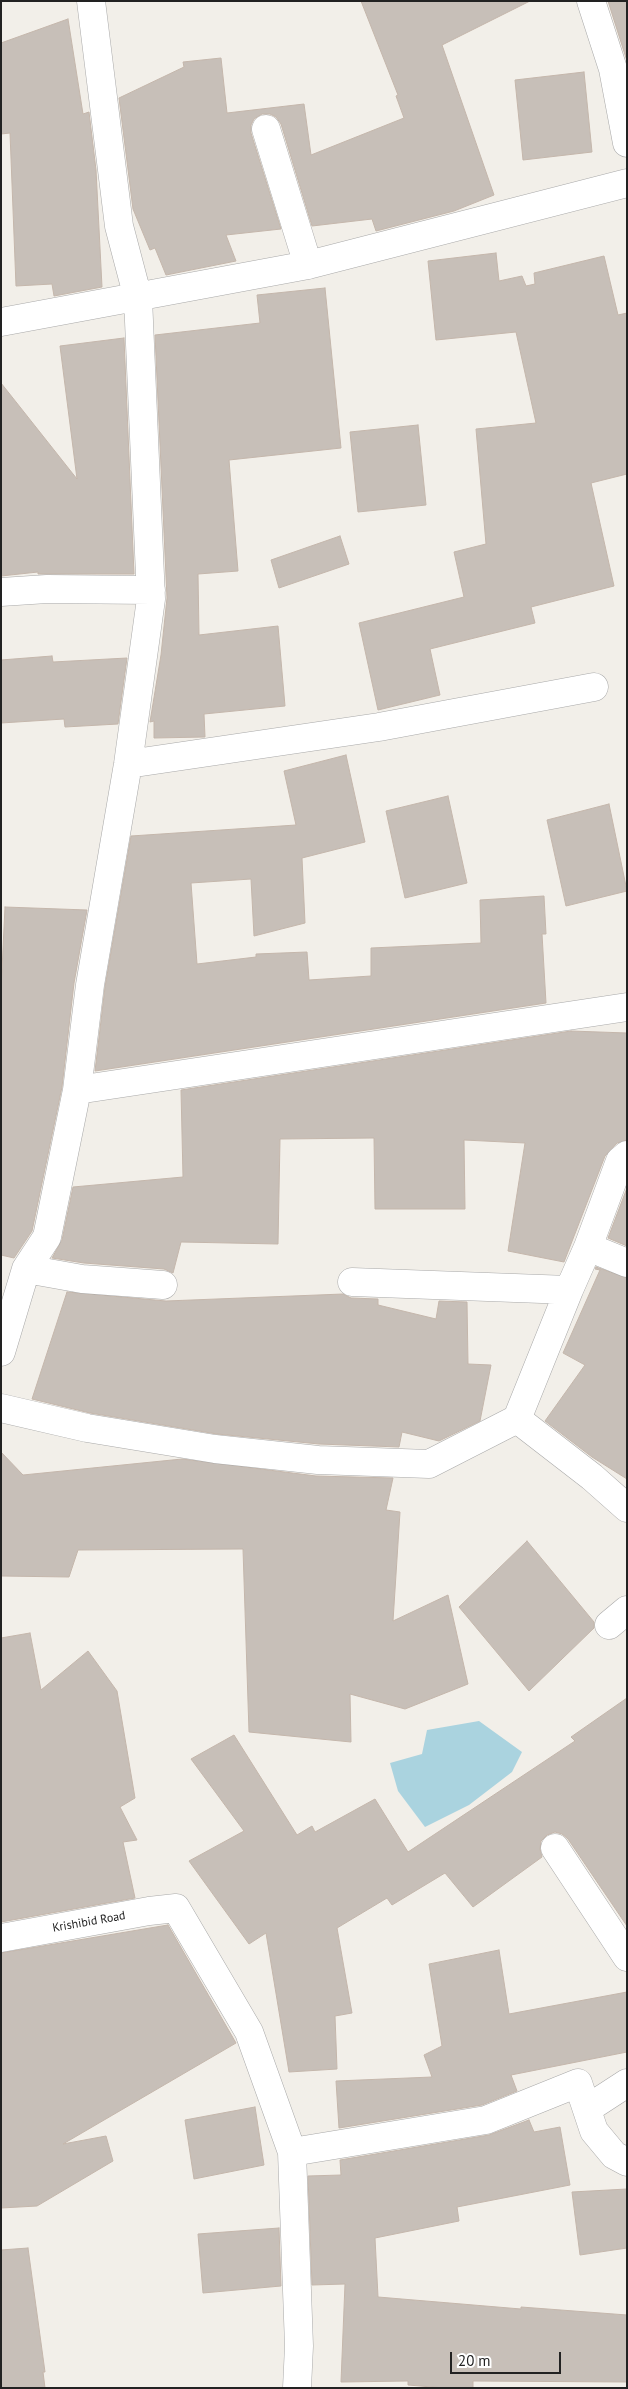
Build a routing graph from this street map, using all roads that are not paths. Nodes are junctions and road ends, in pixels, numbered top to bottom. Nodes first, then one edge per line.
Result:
1 (91, 1) edge
2 (591, 1) edge
3 (266, 129) dead end
4 (627, 143) edge
5 (627, 183) edge
6 (308, 265) junction
7 (138, 298) junction
8 (1, 322) edge
9 (151, 590) junction
10 (1, 592) edge
11 (594, 687) dead end
12 (128, 764) junction
13 (627, 1007) edge
14 (77, 1090) junction
15 (627, 1155) edge
16 (588, 1247) junction
17 (627, 1263) edge
18 (26, 1268) junction
19 (352, 1282) dead end
20 (163, 1285) dead end
21 (569, 1290) junction
22 (1, 1352) edge
23 (1, 1408) edge
24 (516, 1419) junction
25 (627, 1508) edge
26 (555, 1848) dead end
27 (1, 1938) edge
28 (627, 1957) edge
29 (627, 2083) edge
30 (587, 2109) junction
31 (292, 2152) junction
32 (627, 2162) edge
33 (297, 2388) edge

1 - 7 street
2 - 4 street
3 - 6 street
5 - 6 street
6 - 7 street
7 - 8 street
7 - 9 street
9 - 10 street
9 - 12 street
11 - 12 street
12 - 14 street
13 - 14 street
14 - 18 street
15 - 16 street
16 - 17 street
16 - 21 street
18 - 20 street
18 - 22 street
19 - 21 street
21 - 24 street
23 - 24 street
24 - 25 street
26 - 28 street
27 - 31 street, Krishibid Road
29 - 30 street
30 - 31 street
30 - 32 street
31 - 33 street

